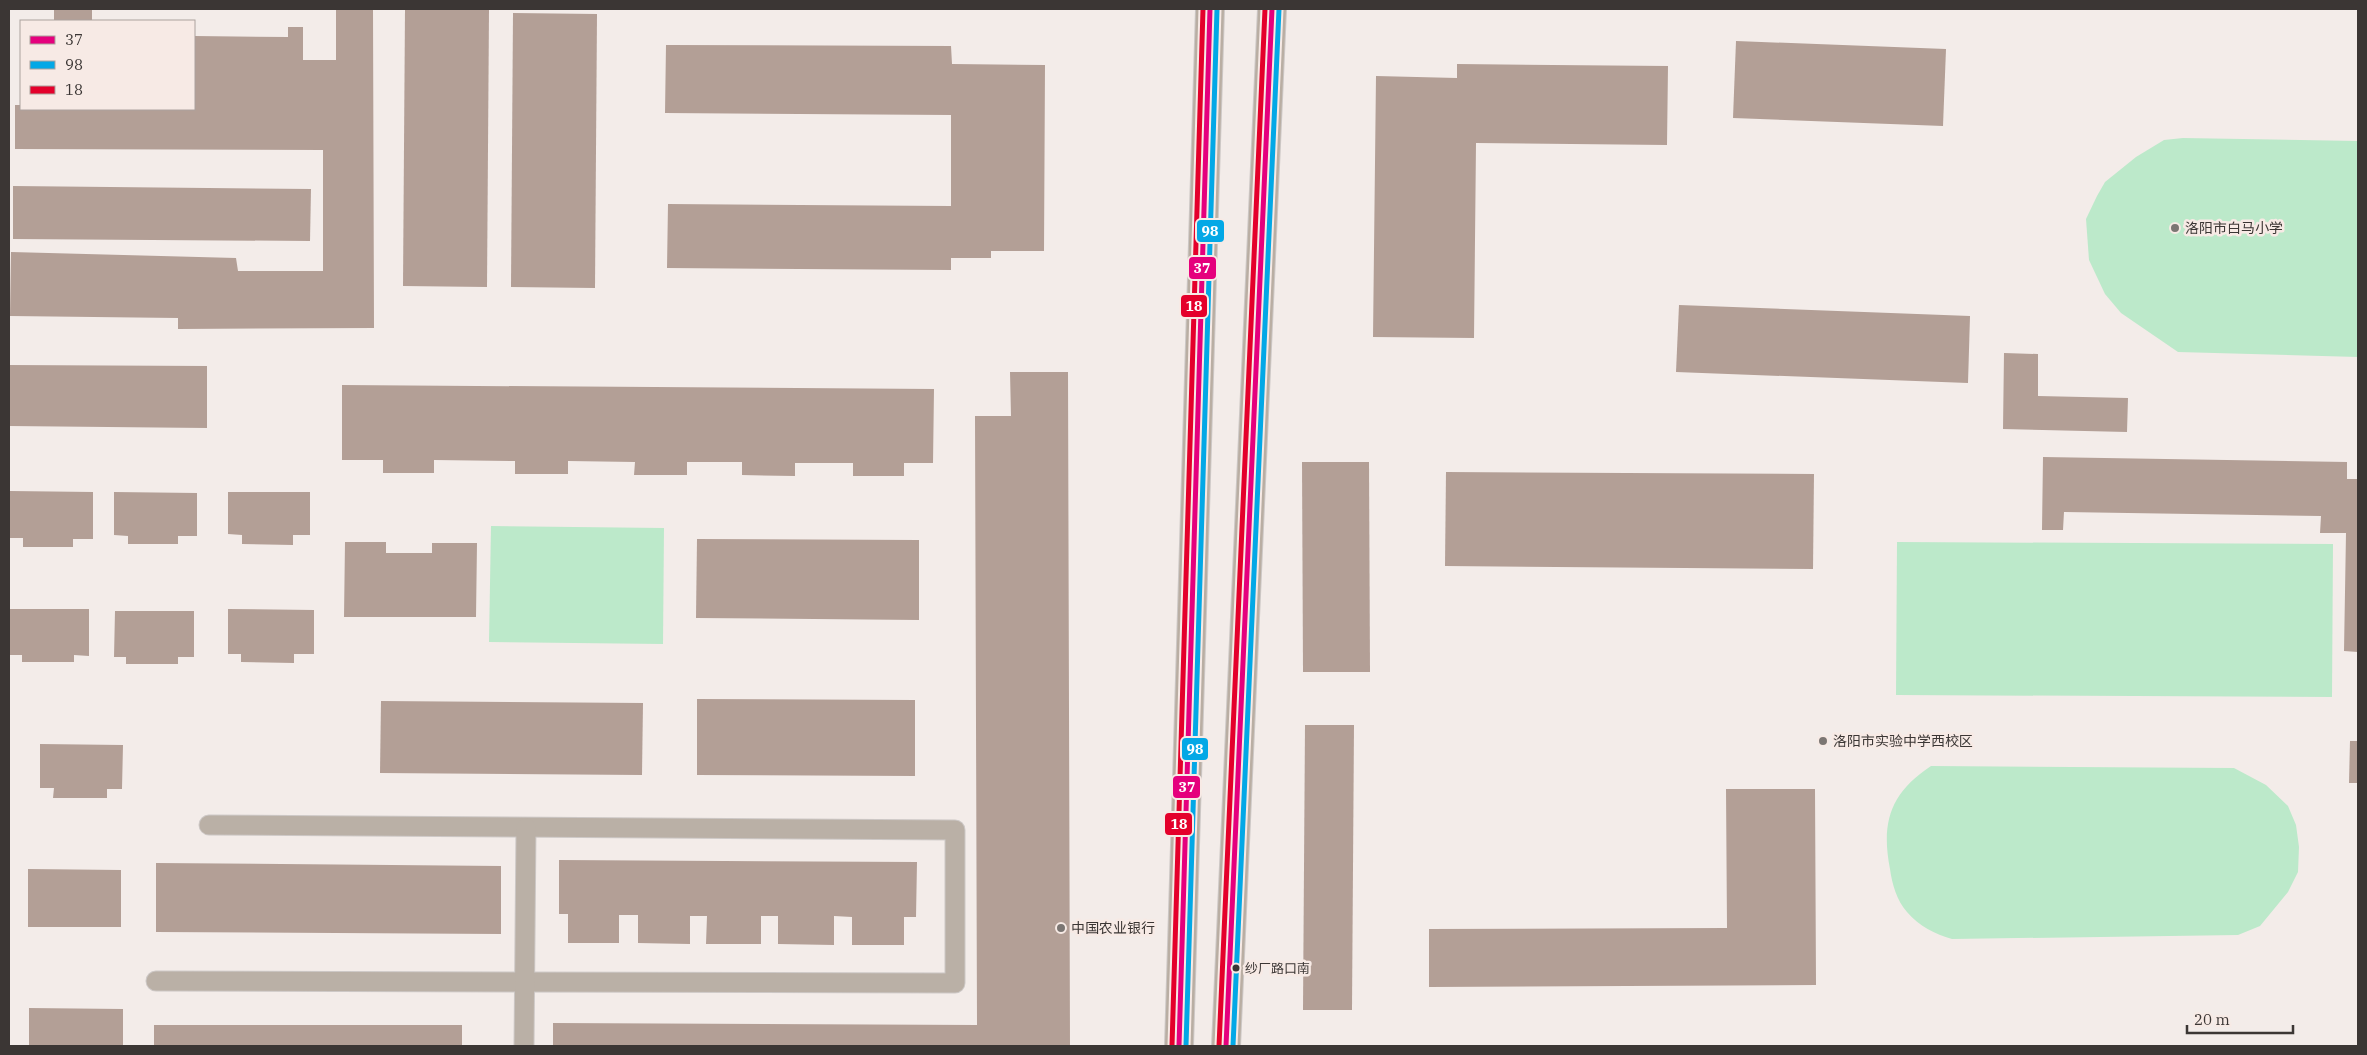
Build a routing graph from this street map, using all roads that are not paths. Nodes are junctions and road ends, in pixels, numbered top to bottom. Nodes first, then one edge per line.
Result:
1 (1210, 9) edge
2 (1272, 9) edge
3 (209, 825) dead end
4 (526, 828) junction
5 (156, 981) dead end
6 (525, 981) junction
7 (524, 1046) edge
8 (1179, 1046) edge
9 (1226, 1046) edge

1 - 8 main road
2 - 9 main road
3 - 4 lane
4 - 6 lane
4 - 6 lane
5 - 6 lane
6 - 7 lane

